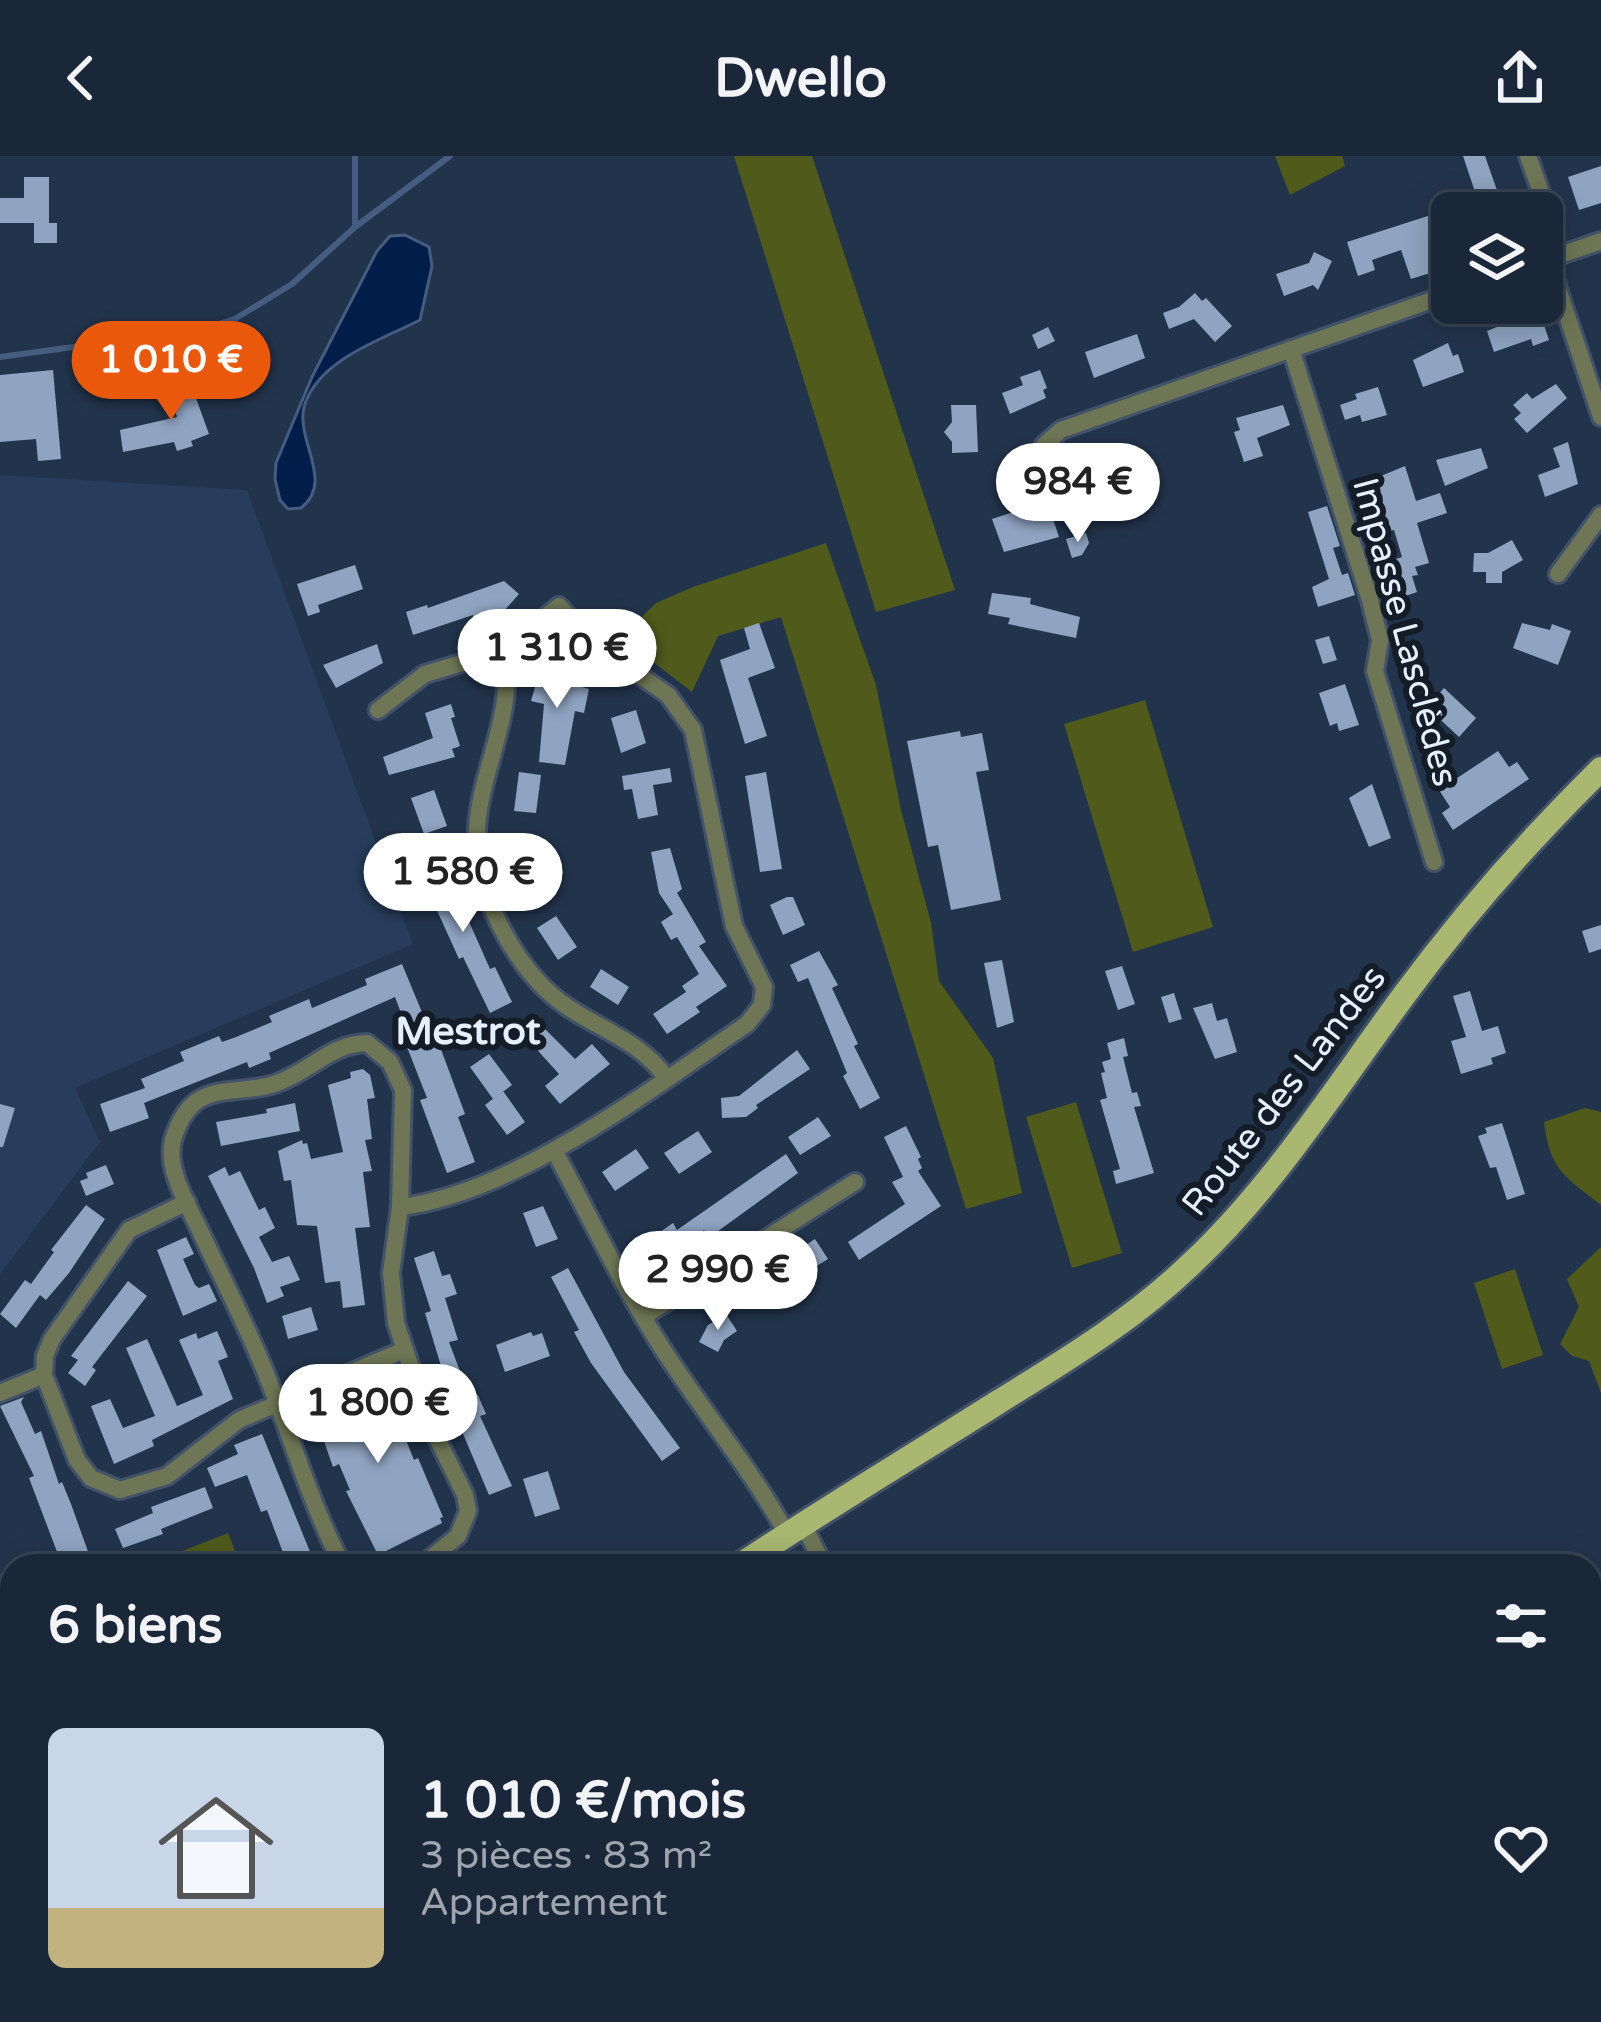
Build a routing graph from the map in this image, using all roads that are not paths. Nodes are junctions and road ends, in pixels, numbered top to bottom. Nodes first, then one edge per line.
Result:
1 (1528, 156) edge
2 (1541, 192) edge
3 (1601, 241) edge
4 (1563, 254) edge
5 (1431, 299) edge
6 (1563, 310) edge
7 (1291, 349) junction
8 (1601, 417) edge
9 (1044, 445) dead end
10 (1601, 515) edge
11 (1558, 574) dead end
12 (502, 651) junction
13 (378, 710) dead end
14 (1601, 769) edge
15 (1434, 862) dead end
16 (665, 1078) junction
17 (554, 1150) junction
18 (855, 1182) dead end
19 (187, 1202) junction
20 (400, 1207) junction
21 (643, 1317) junction
22 (404, 1350) junction
23 (44, 1375) junction
24 (0, 1393) edge
25 (275, 1406) junction
26 (795, 1529) junction
27 (338, 1554) edge
28 (436, 1554) edge
29 (757, 1554) edge
30 (815, 1554) edge

1 - 2 street
3 - 4 street
5 - 7 street
6 - 8 street
7 - 9 street
7 - 15 street, Impasse Lasclèdes
10 - 11 street
12 - 13 street
12 - 16 street
12 - 16 street
14 - 26 main road, Route des Landes
16 - 17 street
17 - 20 street
17 - 21 street
18 - 21 street
19 - 20 street
19 - 23 street
19 - 25 street
20 - 22 street
21 - 26 street
22 - 25 street
22 - 28 street
23 - 24 street
23 - 25 street
25 - 27 street
26 - 29 main road, Route des Landes
26 - 30 street

